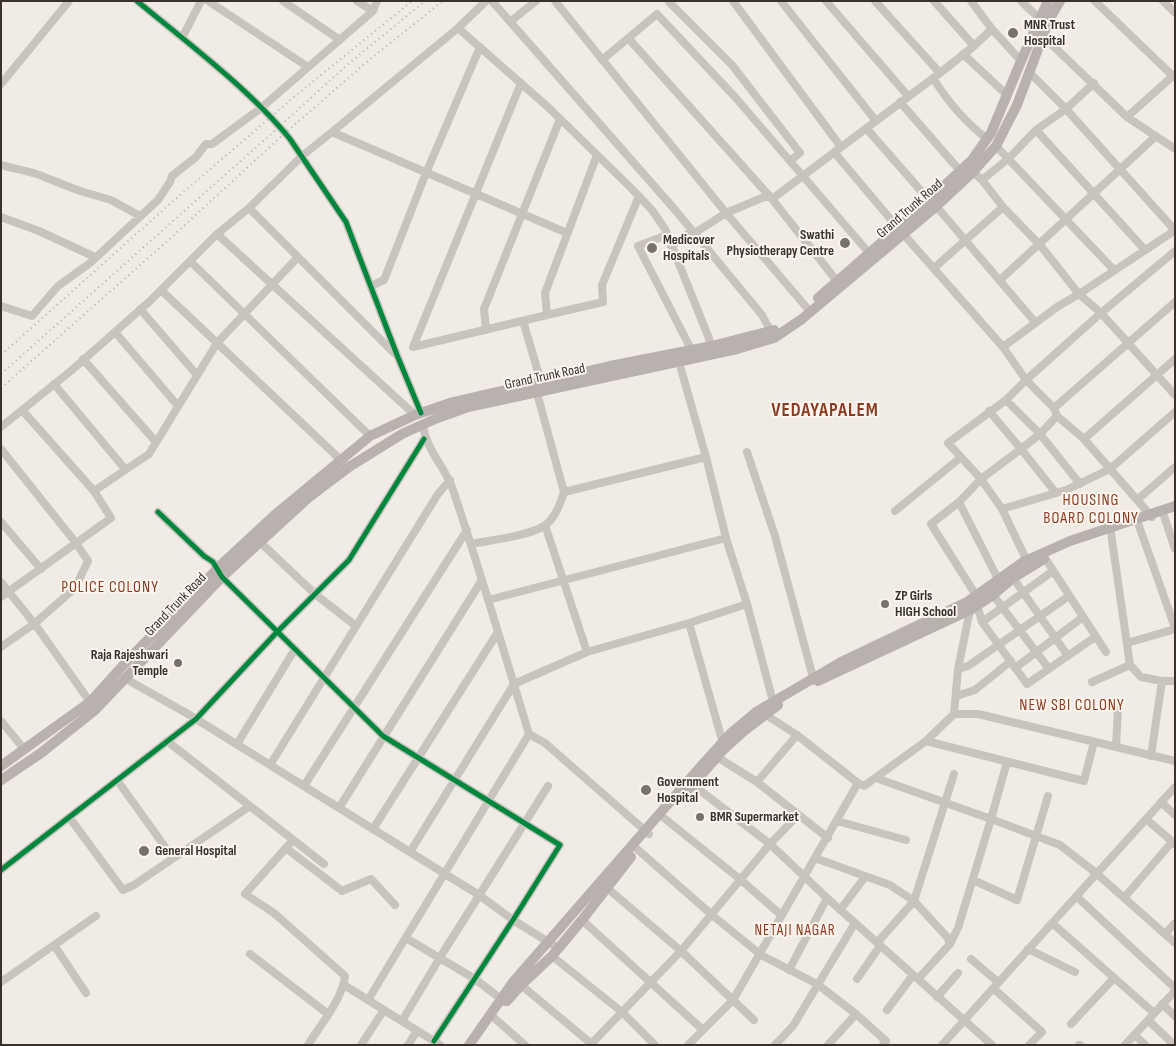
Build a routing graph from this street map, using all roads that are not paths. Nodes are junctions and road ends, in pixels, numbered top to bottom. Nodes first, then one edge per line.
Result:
1 (69, 1) edge
2 (137, 1) edge
3 (201, 1) edge
4 (208, 1) edge
5 (283, 1) edge
6 (358, 1) edge
7 (377, 1) edge
8 (486, 1) edge
9 (492, 1) edge
10 (536, 1) edge
11 (555, 1) edge
12 (733, 1) edge
13 (781, 1) edge
14 (875, 1) edge
15 (934, 1) edge
16 (971, 1) edge
17 (1020, 1) edge
18 (1048, 1) edge
19 (1060, 1) edge
20 (1095, 1) edge
21 (1163, 1) edge
22 (670, 2) edge
23 (829, 2) edge
24 (373, 11) junction
25 (1175, 13) edge
26 (657, 14) junction
27 (1040, 19) junction
28 (510, 22) junction
29 (458, 28) junction
30 (992, 28) junction
31 (1043, 36) junction
32 (182, 38) junction
33 (629, 39) junction
34 (340, 40) junction
35 (974, 46) junction
36 (480, 47) junction
37 (963, 54) junction
38 (602, 60) junction
39 (1021, 61) junction
40 (308, 67) junction
41 (1029, 72) junction
42 (940, 73) junction
43 (1174, 76) edge
44 (933, 78) junction
45 (521, 83) junction
46 (1094, 83) junction
47 (1, 84) edge
48 (1007, 95) junction
49 (908, 96) junction
50 (900, 102) junction
51 (261, 108) junction
52 (1066, 109) junction
53 (1127, 117) junction
54 (560, 119) junction
55 (876, 121) junction
56 (866, 128) junction
57 (1036, 130) junction
58 (332, 132) junction
59 (1156, 136) junction
60 (987, 139) junction
61 (996, 146) junction
62 (841, 147) junction
63 (1175, 149) edge
64 (834, 152) junction
65 (597, 155) junction
66 (302, 156) junction
67 (1009, 158) junction
68 (790, 161) junction
69 (1, 164) edge
70 (1120, 170) junction
71 (961, 172) junction
72 (973, 172) junction
73 (426, 173) junction
74 (803, 176) junction
75 (982, 180) junction
76 (475, 194) junction
77 (1094, 194) junction
78 (639, 196) junction
79 (770, 197) junction
80 (932, 203) junction
81 (1002, 207) junction
82 (249, 208) junction
83 (521, 213) junction
84 (726, 213) junction
85 (140, 216) junction
86 (1, 218) edge
87 (1067, 220) junction
88 (1174, 228) edge
89 (901, 230) junction
90 (567, 233) junction
91 (217, 234) junction
92 (693, 234) junction
93 (667, 235) junction
94 (965, 241) junction
95 (1040, 245) junction
96 (672, 246) junction
97 (1144, 250) junction
98 (1175, 251) edge
99 (869, 253) junction
100 (95, 257) junction
101 (298, 257) junction
102 (190, 261) junction
103 (934, 268) junction
104 (1114, 270) junction
105 (1000, 280) junction
106 (273, 284) junction
107 (839, 284) junction
108 (371, 286) junction
109 (161, 290) junction
110 (1080, 294) junction
111 (1175, 302) edge
112 (1, 306) edge
113 (807, 308) junction
114 (140, 309) junction
115 (1101, 312) junction
116 (245, 313) junction
117 (547, 315) junction
118 (523, 321) junction
119 (1035, 322) junction
120 (486, 330) junction
121 (115, 332) junction
122 (771, 332) junction
123 (217, 343) junction
124 (1128, 343) junction
125 (712, 346) junction
126 (1003, 347) junction
127 (691, 349) junction
128 (397, 356) junction
129 (84, 359) junction
130 (1175, 359) edge
131 (679, 362) junction
132 (197, 375) junction
133 (1158, 375) junction
134 (1026, 380) junction
135 (54, 384) junction
136 (546, 384) junction
137 (531, 391) junction
138 (1175, 395) edge
139 (1006, 400) junction
140 (178, 406) junction
141 (1054, 408) junction
142 (22, 410) junction
143 (989, 412) junction
144 (1175, 412) edge
145 (426, 414) junction
146 (1058, 416) junction
147 (397, 424) junction
148 (423, 425) junction
149 (1, 427) edge
150 (402, 434) junction
151 (1040, 434) junction
152 (370, 436) junction
153 (1084, 438) junction
154 (424, 439) junction
155 (156, 442) junction
156 (1, 449) edge
157 (1020, 449) junction
158 (747, 452) dead end
159 (706, 457) junction
160 (960, 458) junction
161 (341, 460) junction
162 (349, 467) junction
163 (1175, 467) edge
164 (125, 469) junction
165 (1110, 469) junction
166 (981, 479) junction
167 (450, 480) junction
168 (1080, 484) junction
169 (94, 492) junction
170 (564, 492) junction
171 (1056, 493) junction
172 (1137, 500) junction
173 (960, 502) junction
174 (1175, 506) edge
175 (1002, 510) junction
176 (158, 512) dead end
177 (895, 512) dead end
178 (1170, 515) edge
179 (1151, 516) junction
180 (1, 522) edge
181 (1138, 523) junction
182 (545, 525) junction
183 (467, 530) junction
184 (1111, 533) junction
185 (726, 538) junction
186 (260, 542) junction
187 (76, 543) junction
188 (471, 544) junction
189 (1175, 550) edge
190 (1045, 558) junction
191 (1029, 564) junction
192 (41, 569) junction
193 (1053, 571) junction
194 (220, 573) junction
195 (1013, 578) junction
196 (482, 580) junction
197 (563, 580) junction
198 (1, 582) edge
199 (1000, 583) junction
200 (9, 592) junction
201 (1024, 592) junction
202 (315, 594) junction
203 (993, 595) junction
204 (1069, 596) junction
205 (1, 597) edge
206 (488, 600) junction
207 (976, 603) junction
208 (747, 604) junction
209 (1003, 608) junction
210 (1040, 615) junction
211 (1083, 617) junction
212 (982, 622) junction
213 (689, 623) junction
214 (34, 624) junction
215 (356, 626) junction
216 (1175, 628) edge
217 (1020, 629) junction
218 (277, 632) junction
219 (498, 632) junction
220 (1095, 636) junction
221 (1056, 637) junction
222 (1127, 643) junction
223 (998, 644) junction
224 (1, 647) edge
225 (295, 649) junction
226 (587, 652) junction
227 (1036, 652) junction
228 (1106, 652) dead end
229 (1068, 656) junction
230 (1130, 664) junction
231 (1013, 665) junction
232 (958, 669) junction
233 (1049, 669) junction
234 (323, 677) junction
235 (126, 679) junction
236 (814, 681) junction
237 (1162, 681) junction
238 (1175, 681) edge
239 (1092, 682) dead end
240 (514, 684) junction
241 (956, 696) junction
242 (90, 702) junction
243 (774, 704) junction
244 (354, 707) junction
245 (1118, 708) dead end
246 (954, 714) junction
247 (766, 715) junction
248 (196, 718) junction
249 (1, 721) edge
250 (529, 734) junction
251 (797, 735) junction
252 (383, 736) junction
253 (167, 741) junction
254 (926, 742) junction
255 (1094, 742) junction
256 (237, 744) junction
257 (723, 746) junction
258 (1116, 747) junction
259 (24, 750) junction
260 (1151, 756) junction
261 (717, 757) junction
262 (418, 758) junction
263 (1175, 761) edge
264 (1006, 762) junction
265 (270, 765) junction
266 (1, 766) edge
267 (954, 774) dead end
268 (876, 778) junction
269 (1, 780) edge
270 (117, 780) junction
271 (454, 780) junction
272 (757, 782) junction
273 (858, 783) junction
274 (693, 785) junction
275 (304, 786) junction
276 (548, 786) dead end
277 (1175, 788) edge
278 (1048, 796) dead end
279 (489, 801) junction
280 (1161, 802) junction
281 (946, 803) junction
282 (250, 806) junction
283 (339, 808) junction
284 (798, 815) junction
285 (1175, 815) edge
286 (70, 817) junction
287 (664, 818) junction
288 (991, 818) junction
289 (1146, 818) junction
290 (837, 821) junction
291 (524, 823) junction
292 (373, 830) junction
293 (647, 832) junction
294 (1036, 836) junction
295 (828, 838) junction
296 (293, 840) junction
297 (906, 840) dead end
298 (1174, 843) edge
299 (770, 844) junction
300 (286, 848) junction
301 (637, 848) junction
302 (410, 852) junction
303 (173, 858) junction
304 (815, 858) junction
305 (324, 864) dead end
306 (1, 870) edge
307 (1096, 873) junction
308 (445, 874) junction
309 (804, 875) junction
310 (865, 877) junction
311 (741, 880) junction
312 (973, 880) junction
313 (606, 887) junction
314 (479, 895) junction
315 (1076, 896) junction
316 (827, 898) junction
317 (1124, 898) junction
318 (914, 901) junction
319 (395, 905) dead end
320 (840, 910) junction
321 (712, 915) junction
322 (781, 915) junction
323 (96, 916) dead end
324 (514, 920) junction
325 (582, 920) junction
326 (855, 923) junction
327 (1052, 923) junction
328 (1175, 923) edge
329 (1165, 934) junction
330 (406, 938) junction
331 (1175, 943) edge
332 (879, 944) junction
333 (950, 944) junction
334 (54, 946) junction
335 (553, 948) junction
336 (1028, 949) junction
337 (681, 951) junction
338 (250, 954) dead end
339 (761, 955) junction
340 (439, 959) junction
341 (970, 959) dead end
342 (789, 970) junction
343 (1075, 972) dead end
344 (958, 973) dead end
345 (916, 977) junction
346 (857, 978) dead end
347 (1114, 978) junction
348 (475, 979) junction
349 (1, 982) edge
350 (650, 982) junction
351 (817, 984) junction
352 (344, 985) junction
353 (521, 985) junction
354 (995, 985) junction
355 (1175, 990) edge
356 (86, 993) dead end
357 (937, 997) junction
358 (368, 1000) junction
359 (733, 1000) junction
360 (504, 1001) junction
361 (1162, 1004) junction
362 (384, 1010) junction
363 (887, 1010) dead end
364 (622, 1012) junction
365 (1154, 1013) junction
366 (328, 1014) junction
367 (856, 1014) junction
368 (1175, 1016) edge
369 (493, 1017) junction
370 (754, 1020) dead end
371 (963, 1020) junction
372 (1148, 1020) junction
373 (402, 1021) junction
374 (1071, 1024) dead end
375 (702, 1030) junction
376 (417, 1031) junction
377 (1134, 1035) junction
378 (437, 1043) edge
379 (592, 1044) edge
380 (308, 1045) edge
381 (361, 1045) edge
382 (408, 1045) edge
383 (469, 1045) edge
384 (476, 1045) edge
385 (525, 1045) edge
386 (655, 1045) edge
387 (688, 1045) edge
388 (775, 1045) edge
389 (828, 1045) edge
390 (883, 1045) edge
391 (942, 1045) edge
392 (992, 1045) edge
393 (1029, 1045) edge
394 (1124, 1045) edge
395 (1145, 1045) edge
396 (1174, 1045) edge

1 - 47 street
2 - 32 street
3 - 32 street
4 - 40 street
5 - 34 street
6 - 24 street
7 - 24 street
8 - 29 street
9 - 28 street
10 - 28 street
11 - 38 street
12 - 62 street
13 - 55 street
14 - 42 street
15 - 35 street
16 - 30 street
17 - 27 street
18 - 27 main road
19 - 31 main road, Grand Trunk Road
20 - 43 street
21 - 25 street
22 - 26 street
22 - 68 street
23 - 49 street
24 - 34 street
26 - 33 street
26 - 68 street
27 - 39 main road
28 - 92 street
29 - 36 street
29 - 58 street
30 - 35 street
30 - 39 street
31 - 41 main road, Grand Trunk Road
31 - 46 street
32 - 51 street
33 - 38 street
33 - 79 street
34 - 40 street
35 - 37 street
36 - 45 street
36 - 73 street
37 - 42 street
37 - 48 street
38 - 84 street
39 - 48 main road
40 - 51 street
41 - 52 street
41 - 61 main road, Grand Trunk Road
42 - 44 street
43 - 53 street
44 - 49 street
44 - 60 street
45 - 54 street
45 - 76 street
46 - 52 street
46 - 53 street
48 - 60 main road
49 - 50 street
50 - 55 street
50 - 71 street
51 - 66 street
51 - 85 street
52 - 57 street
52 - 70 street
53 - 59 street
54 - 65 street
54 - 83 street
55 - 56 street
56 - 62 street
56 - 80 street
57 - 67 street
57 - 77 street
58 - 66 street
58 - 73 street
59 - 63 street
59 - 70 street
60 - 71 main road
61 - 67 street
61 - 72 main road, Grand Trunk Road
62 - 64 street
64 - 74 street
64 - 89 street
65 - 78 street
65 - 90 street
66 - 82 street
66 - 108 street
67 - 75 street
67 - 87 street
68 - 74 street
69 - 85 street
70 - 77 street
70 - 88 street
71 - 80 main road
72 - 75 street
72 - 80 main road, Grand Trunk Road
73 - 76 street
73 - 108 street
74 - 79 street
74 - 99 street
75 - 81 street
76 - 83 street
76 - 120 street
77 - 87 street
77 - 97 street
78 - 93 street
78 - 117 street
79 - 84 street
79 - 107 street
80 - 89 main road
80 - 94 street
81 - 94 street
81 - 95 street
82 - 91 street
82 - 101 street
83 - 90 street
83 - 120 street
84 - 92 street
84 - 113 street
85 - 100 street
86 - 100 street
87 - 95 street
87 - 104 street
88 - 97 street
89 - 99 main road
89 - 103 street
89 - 107 main road, Grand Trunk Road
90 - 117 street
91 - 102 street
91 - 106 street
92 - 96 street
92 - 122 street
93 - 96 street
93 - 127 street
94 - 103 street
94 - 105 street
95 - 105 street
95 - 110 street
96 - 125 street
97 - 104 street
98 - 115 street
99 - 107 main road
100 - 112 street
101 - 106 street
101 - 128 street
102 - 109 street
102 - 116 street
103 - 126 street
104 - 110 street
105 - 119 street
106 - 116 street
106 - 145 street
107 - 113 main road
107 - 131 main road, Grand Trunk Road
108 - 128 street
109 - 114 street
109 - 123 street
110 - 115 street
110 - 119 street
111 - 124 street
113 - 122 main road
114 - 121 street
114 - 132 street
115 - 124 street
115 - 134 street
116 - 123 street
116 - 152 street
117 - 118 street
118 - 120 street
118 - 136 street
119 - 126 street
121 - 129 street
121 - 140 street
122 - 125 main road
123 - 132 street
123 - 161 street
124 - 133 street
124 - 141 street
125 - 127 main road
126 - 134 street
127 - 136 main road
128 - 145 street
129 - 135 street
129 - 155 street
130 - 133 street
131 - 136 main road, Grand Trunk Road
131 - 159 street
132 - 140 street
133 - 138 street
133 - 153 street
134 - 139 street
134 - 141 street
135 - 142 street
135 - 164 street
136 - 137 main road, Grand Trunk Road
137 - 145 main road, Grand Trunk Road
137 - 170 street
139 - 143 street
139 - 151 street
140 - 155 street
141 - 146 street
142 - 149 street
142 - 169 street
143 - 157 street
143 - 160 street
144 - 165 street
145 - 147 main road
145 - 148 main road, Grand Trunk Road
146 - 151 street
146 - 153 street
147 - 150 main road
147 - 152 main road
148 - 150 main road, Grand Trunk Road
148 - 154 street
150 - 162 main road, Grand Trunk Road
151 - 157 street
151 - 168 street
152 - 161 main road
153 - 165 street
154 - 167 street
154 - 202 street
155 - 164 street
156 - 187 street
157 - 166 street
157 - 171 street
158 - 236 street
159 - 170 street
159 - 185 street
160 - 166 street
160 - 177 street
161 - 162 street
161 - 194 main road
162 - 186 main road, Grand Trunk Road
163 - 172 street
164 - 169 street
165 - 168 street
165 - 172 street
166 - 173 street
166 - 175 street
167 - 183 street
167 - 215 street
168 - 171 street
169 - 187 street
170 - 182 street
171 - 175 street
172 - 179 street
173 - 199 street
173 - 207 street
174 - 179 main road
175 - 191 street
176 - 194 street
178 - 179 main road
178 - 189 street
179 - 181 main road
179 - 191 main road
180 - 192 street
181 - 184 main road
181 - 216 street
182 - 188 street
182 - 197 street
183 - 188 street
183 - 244 street
184 - 190 main road
184 - 222 street
185 - 197 street
185 - 208 street
186 - 194 main road, Grand Trunk Road
186 - 202 street
187 - 192 street
187 - 214 street
188 - 196 street
190 - 191 main road
190 - 193 street
191 - 195 main road
191 - 199 main road
192 - 200 street
193 - 201 street
193 - 204 street
194 - 218 street
194 - 235 main road, Grand Trunk Road
194 - 242 main road
195 - 199 main road
195 - 201 street
196 - 206 street
196 - 252 street
197 - 206 street
197 - 226 street
198 - 200 street
199 - 203 main road
199 - 207 main road
200 - 205 street
200 - 214 street
201 - 209 street
201 - 210 street
202 - 215 street
202 - 218 street
203 - 207 main road
203 - 209 street
204 - 210 street
204 - 211 street
206 - 219 street
207 - 212 street
207 - 232 street
207 - 236 main road
207 - 236 main road
208 - 213 street
208 - 243 street
209 - 212 street
209 - 217 street
210 - 217 street
210 - 221 street
211 - 220 street
211 - 221 street
212 - 223 street
213 - 226 street
213 - 257 street
214 - 224 street
214 - 242 street
215 - 234 street
216 - 222 street
217 - 223 street
217 - 227 street
218 - 225 street
218 - 248 street
219 - 240 street
219 - 262 street
220 - 228 street
220 - 229 street
221 - 227 street
221 - 229 street
222 - 230 street
223 - 231 street
223 - 232 street
225 - 234 street
225 - 256 street
226 - 240 street
227 - 231 street
227 - 233 street
229 - 233 street
230 - 237 street
230 - 239 street
231 - 233 street
231 - 241 street
232 - 241 street
234 - 244 street
234 - 265 street
235 - 248 street
235 - 269 main road, Grand Trunk Road
236 - 243 main road
237 - 238 street
237 - 260 street
240 - 250 street
240 - 271 street
241 - 246 street
242 - 259 main road
243 - 247 main road
243 - 257 main road
244 - 252 street
244 - 275 street
245 - 258 street
246 - 254 street
246 - 255 street
247 - 251 street
247 - 257 main road
248 - 253 street
248 - 256 street
249 - 259 street
250 - 279 street
250 - 293 street
251 - 272 street
251 - 273 street
252 - 262 street
252 - 283 street
253 - 270 street
253 - 282 street
254 - 264 street
254 - 268 street
255 - 258 street
255 - 264 street
256 - 265 street
257 - 261 main road
257 - 293 main road
258 - 260 street
259 - 266 main road
260 - 263 street
261 - 272 street
261 - 274 main road
262 - 271 street
262 - 292 street
264 - 288 street
265 - 275 street
267 - 281 street
268 - 273 street
268 - 281 street
270 - 286 street
270 - 303 street
271 - 279 street
271 - 302 street
272 - 284 street
273 - 290 street
274 - 287 main road
274 - 299 street
275 - 283 street
276 - 291 street
277 - 280 street
278 - 294 street
279 - 291 street
279 - 308 street
280 - 285 street
280 - 289 street
281 - 288 street
281 - 318 street
282 - 296 street
282 - 303 street
283 - 292 street
284 - 295 street
284 - 299 street
286 - 303 street
286 - 306 street
287 - 293 main road
287 - 311 street
288 - 294 street
288 - 312 street
289 - 298 street
289 - 307 street
290 - 295 street
290 - 297 street
291 - 314 street
291 - 324 street
292 - 302 street
293 - 301 main road
293 - 335 main road
294 - 307 street
294 - 312 street
295 - 304 street
296 - 300 street
296 - 305 street
298 - 317 street
299 - 309 street
299 - 311 street
300 - 319 street
300 - 352 street
301 - 313 main road
301 - 321 street
302 - 308 street
304 - 309 street
304 - 310 street
307 - 315 street
307 - 317 street
308 - 314 street
308 - 330 street
309 - 316 street
309 - 322 street
310 - 318 street
310 - 320 street
311 - 321 street
311 - 322 street
312 - 333 street
313 - 325 main road
313 - 337 street
314 - 324 street
314 - 340 street
315 - 327 street
315 - 355 street
316 - 320 street
316 - 342 street
317 - 329 street
318 - 332 street
318 - 333 street
320 - 326 street
321 - 337 street
321 - 339 street
322 - 339 street
323 - 334 street
324 - 335 street
324 - 348 street
325 - 335 main road
325 - 350 street
326 - 332 street
326 - 351 street
327 - 336 street
327 - 347 street
328 - 329 street
329 - 331 street
330 - 340 street
330 - 358 street
332 - 345 street
332 - 346 street
333 - 345 street
334 - 349 street
334 - 356 street
335 - 353 main road
335 - 360 main road
335 - 364 street
336 - 343 street
336 - 354 street
337 - 350 street
337 - 359 street
338 - 366 street
339 - 342 street
339 - 359 street
340 - 348 street
340 - 373 street
341 - 354 street
342 - 351 street
344 - 357 street
345 - 357 street
345 - 363 street
347 - 365 street
347 - 374 street
348 - 360 street
348 - 378 street
350 - 364 street
350 - 375 street
351 - 367 street
351 - 388 street
352 - 358 street
352 - 366 street
353 - 360 main road
353 - 379 street
354 - 371 street
354 - 393 street
355 - 361 street
357 - 371 street
358 - 362 street
359 - 370 street
359 - 375 street
360 - 369 main road
360 - 383 main road
361 - 365 street
361 - 368 street
362 - 373 street
362 - 381 street
364 - 379 street
364 - 386 street
365 - 372 street
366 - 380 street
367 - 389 street
367 - 390 street
369 - 384 main road
369 - 385 street
371 - 391 street
371 - 392 street
372 - 377 street
372 - 396 street
373 - 376 street
375 - 387 street
376 - 378 street
376 - 382 street
377 - 394 street
377 - 395 street

